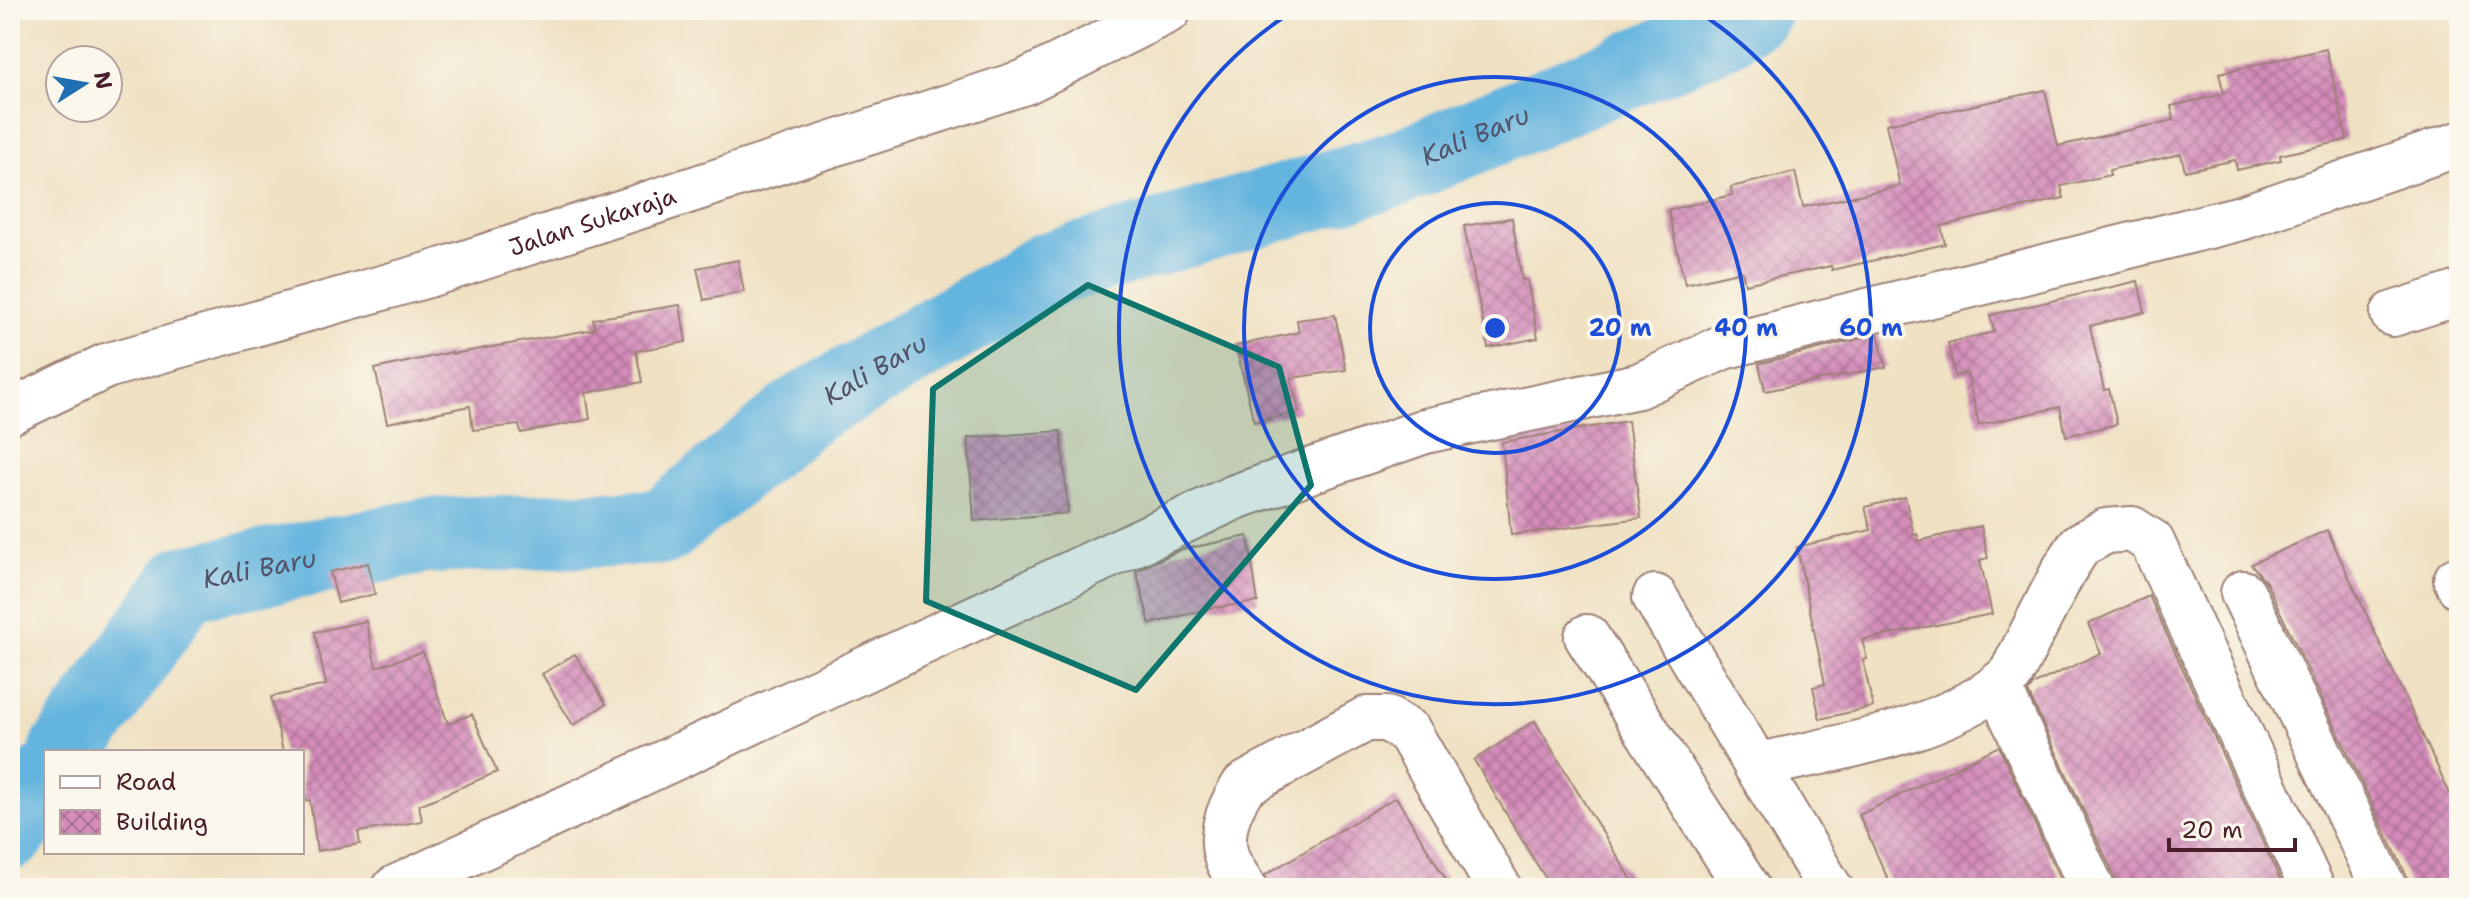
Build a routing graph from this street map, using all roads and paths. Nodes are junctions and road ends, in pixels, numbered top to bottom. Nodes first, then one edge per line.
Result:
1 (1169, 10) edge
2 (2459, 144) edge
3 (2459, 293) edge
4 (2393, 314) dead end
5 (10, 412) edge
6 (2243, 593) dead end
7 (1655, 597) dead end
8 (1587, 637) dead end
9 (1998, 686) junction
10 (1756, 766) junction
11 (395, 888) edge
12 (1244, 888) edge
13 (1499, 888) edge
14 (1747, 888) edge
15 (1830, 888) edge
16 (2092, 888) edge
17 (2312, 888) edge
18 (2384, 888) edge

1 - 5 street, Jalan Sukaraja
2 - 11 street
3 - 4 street
6 - 18 street
7 - 10 street
8 - 14 street
9 - 10 street
9 - 16 street
9 - 17 street
10 - 15 street
12 - 13 street

